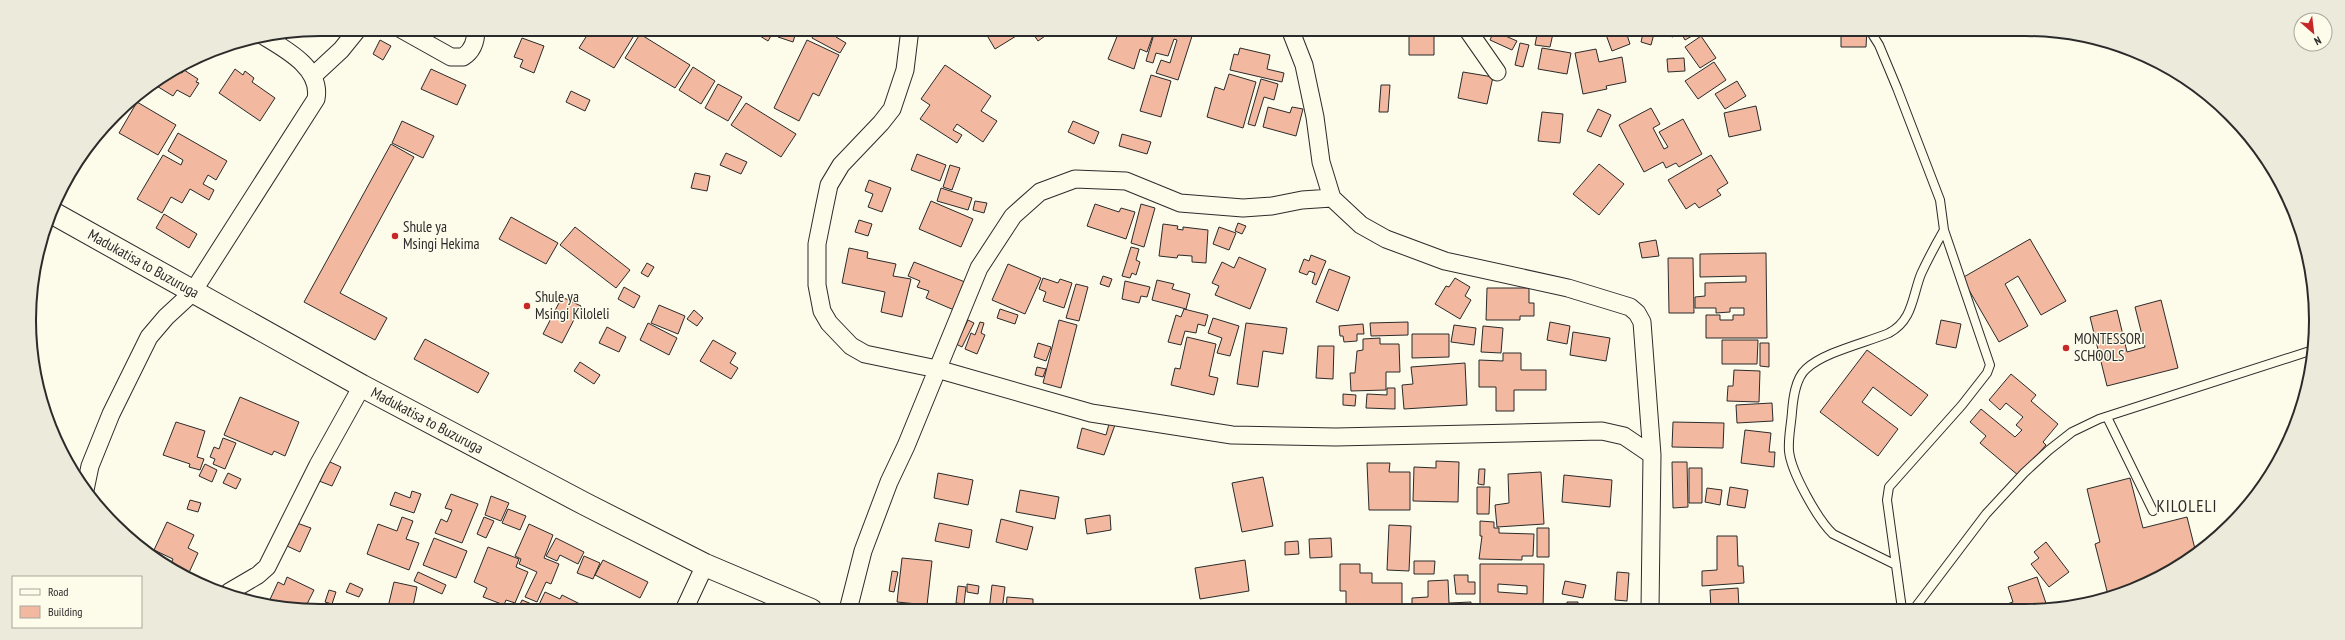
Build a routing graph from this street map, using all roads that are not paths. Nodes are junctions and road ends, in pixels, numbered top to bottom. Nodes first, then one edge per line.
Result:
1 (352, 36) edge
2 (414, 36) edge
3 (476, 36) edge
4 (909, 36) edge
5 (1293, 36) edge
6 (1472, 36) edge
7 (1873, 36) edge
8 (270, 40) edge
9 (1497, 72) dead end
10 (313, 76) junction
11 (1332, 198) junction
12 (56, 215) edge
13 (1944, 230) junction
14 (192, 293) junction
15 (2307, 352) edge
16 (937, 369) junction
17 (362, 386) junction
18 (2106, 417) junction
19 (1652, 455) junction
20 (87, 482) edge
21 (2152, 511) dead end
22 (705, 565) junction
23 (1896, 566) junction
24 (232, 590) edge
25 (687, 604) edge
26 (797, 604) edge
27 (850, 604) edge
28 (1650, 604) edge
29 (1901, 604) edge
30 (1918, 604) edge

1 - 10 street
2 - 3 street
4 - 16 street
5 - 11 street
6 - 9 street
7 - 13 lane
8 - 10 street
10 - 14 street
11 - 16 street
11 - 19 street
12 - 14 main road, Madukatisa to Buzuruga
13 - 23 lane
13 - 23 lane
14 - 17 main road, Madukatisa to Buzuruga
14 - 20 street
15 - 18 lane
16 - 19 street
16 - 27 street
17 - 22 main road, Madukatisa to Buzuruga
17 - 24 street
18 - 21 lane
18 - 30 lane
19 - 28 street
22 - 25 street
22 - 26 main road, Madukatisa to Buzuruga
23 - 29 lane

